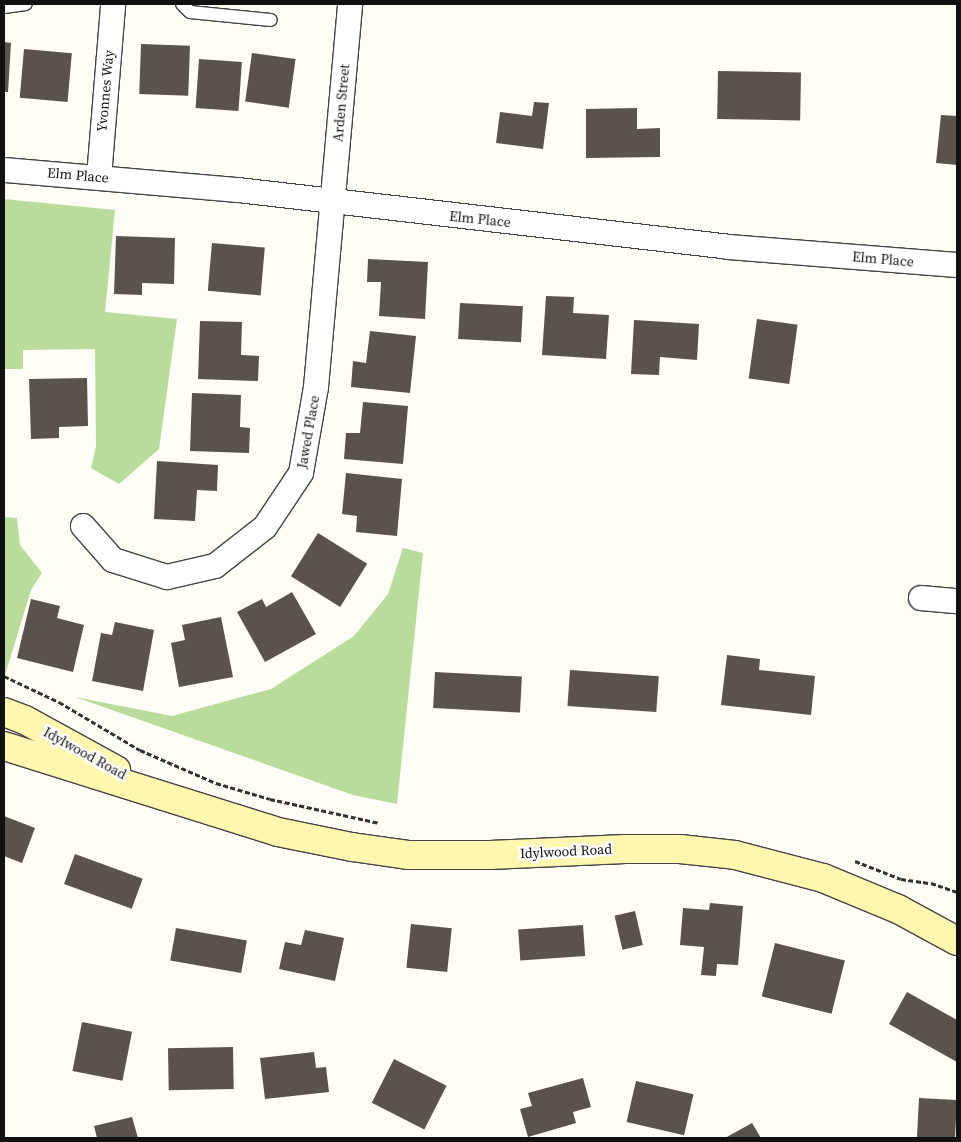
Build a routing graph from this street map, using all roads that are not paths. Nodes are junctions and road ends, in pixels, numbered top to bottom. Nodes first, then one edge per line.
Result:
1 (26, 4) edge
2 (113, 4) edge
3 (182, 4) edge
4 (350, 4) edge
5 (4, 7) edge
6 (271, 20) dead end
7 (4, 170) edge
8 (99, 177) junction
9 (331, 202) junction
10 (957, 265) edge
11 (83, 526) dead end
12 (921, 598) dead end
13 (957, 601) edge
14 (4, 712) edge
15 (4, 746) edge
16 (165, 798) junction
17 (957, 941) edge

1 - 5 lane
2 - 8 street, Yvonnes Way
3 - 6 lane
4 - 9 street, Arden Street
7 - 8 street, Elm Place
8 - 9 street, Elm Place
9 - 10 street, Elm Place
9 - 11 street, Jawed Place
12 - 13 street
14 - 16 main road, Idylwood Road
15 - 16 main road, Idylwood Road
16 - 17 main road, Idylwood Road

